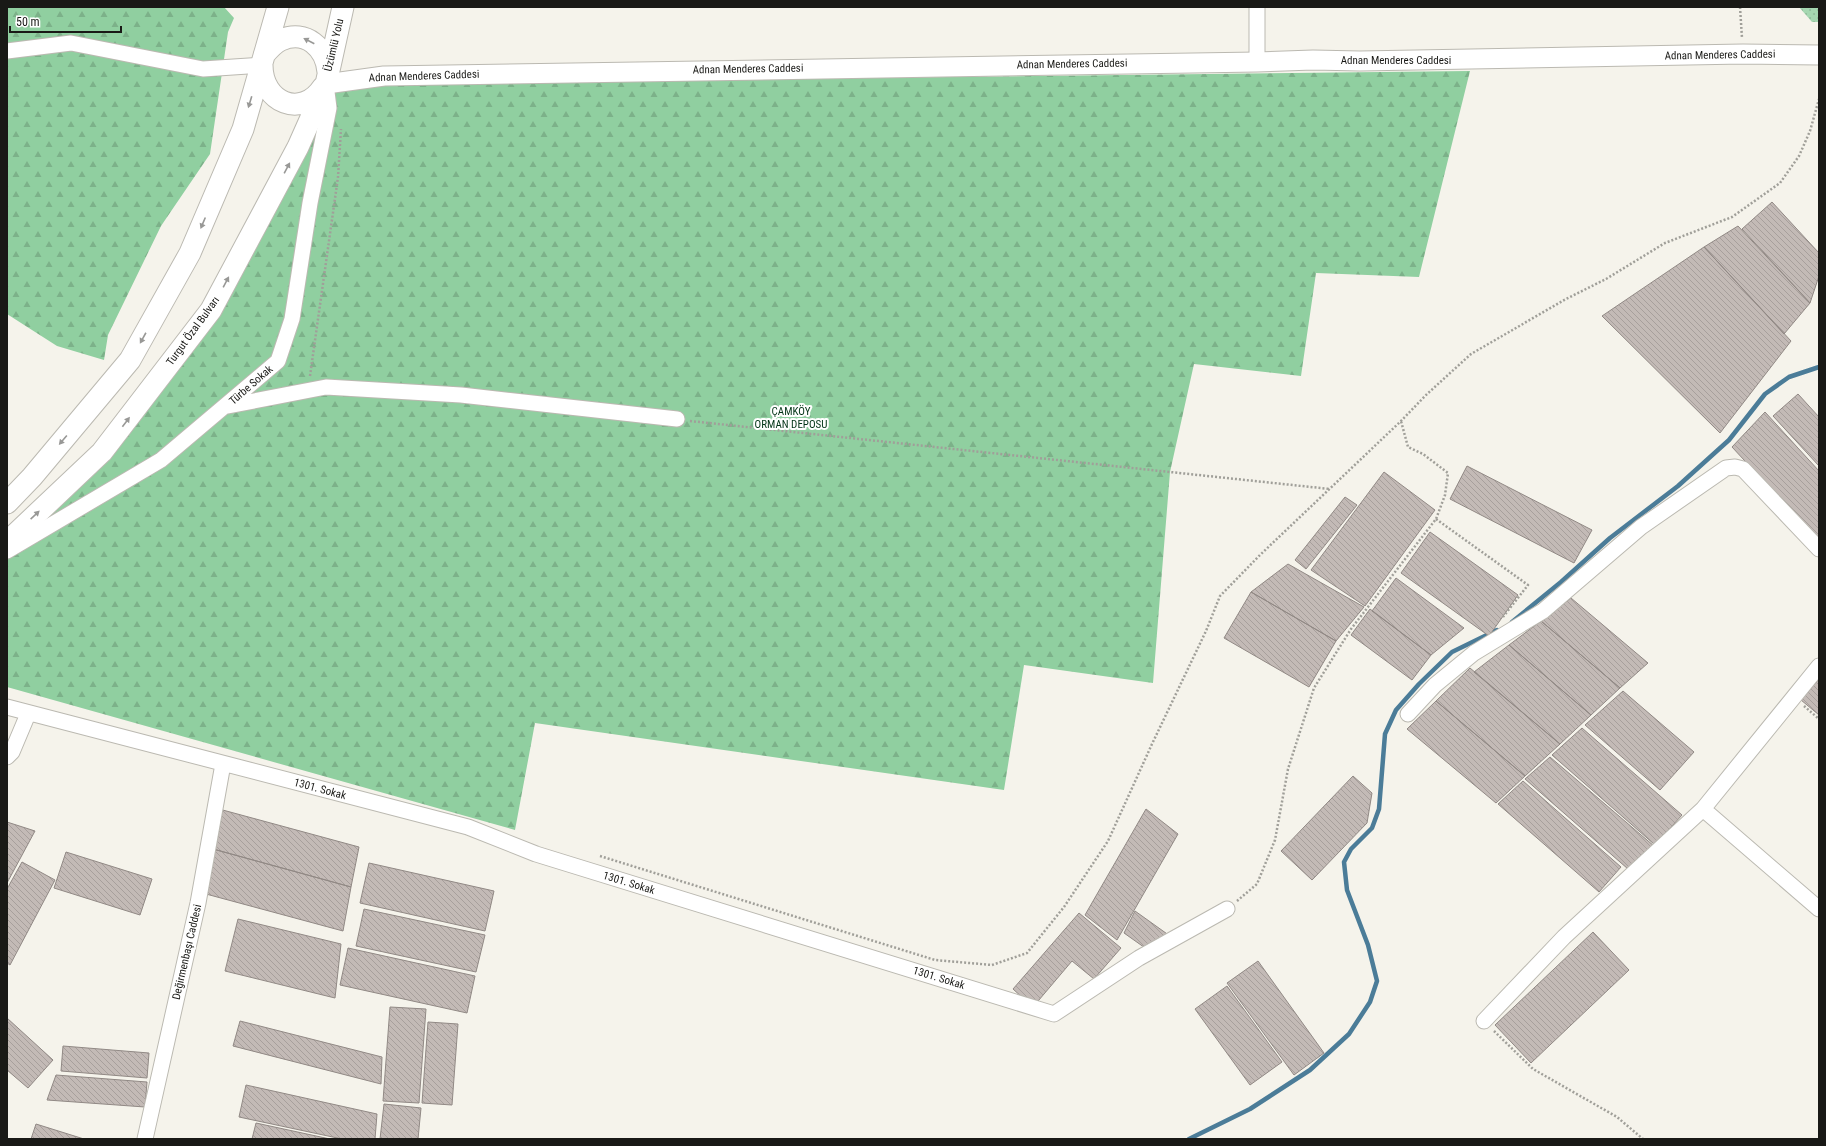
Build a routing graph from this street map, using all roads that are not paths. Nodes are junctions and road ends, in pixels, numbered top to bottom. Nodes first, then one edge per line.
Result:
1 (278, 7) edge
2 (343, 7) edge
3 (1257, 7) edge
4 (7, 51) edge
5 (1819, 55) edge
6 (263, 60) junction
7 (1257, 62) junction
8 (327, 78) junction
9 (227, 406) junction
10 (677, 419) road end
11 (7, 503) edge
12 (7, 542) edge
13 (1819, 549) edge
14 (7, 551) edge
15 (1819, 666) edge
16 (7, 708) edge
17 (28, 714) junction
18 (1408, 714) dead end
19 (7, 757) edge
20 (223, 764) junction
21 (1703, 809) junction
22 (1227, 909) road end
23 (1819, 909) edge
24 (1484, 1021) road end
25 (145, 1139) edge

1 - 6 main road
2 - 8 main road, Üzümlü Yolu
3 - 7 street
4 - 6 street
5 - 7 street, Adnan Menderes Caddesi
8 -> 6 main road
6 - 8 main road
6 -> 11 main road
7 - 8 street, Adnan Menderes Caddesi
8 - 9 street, Türbe Sokak
12 -> 8 main road, Turgut Özal Bulvarı
9 - 10 street
9 - 14 street, Türbe Sokak
13 - 18 street
15 - 21 street
16 - 17 street, 1301. Sokak
17 - 19 street
17 - 20 street, 1301. Sokak
20 - 22 street, 1301. Sokak
20 - 25 street, Değirmenbaşı Caddesi
21 - 23 street
21 - 24 street

